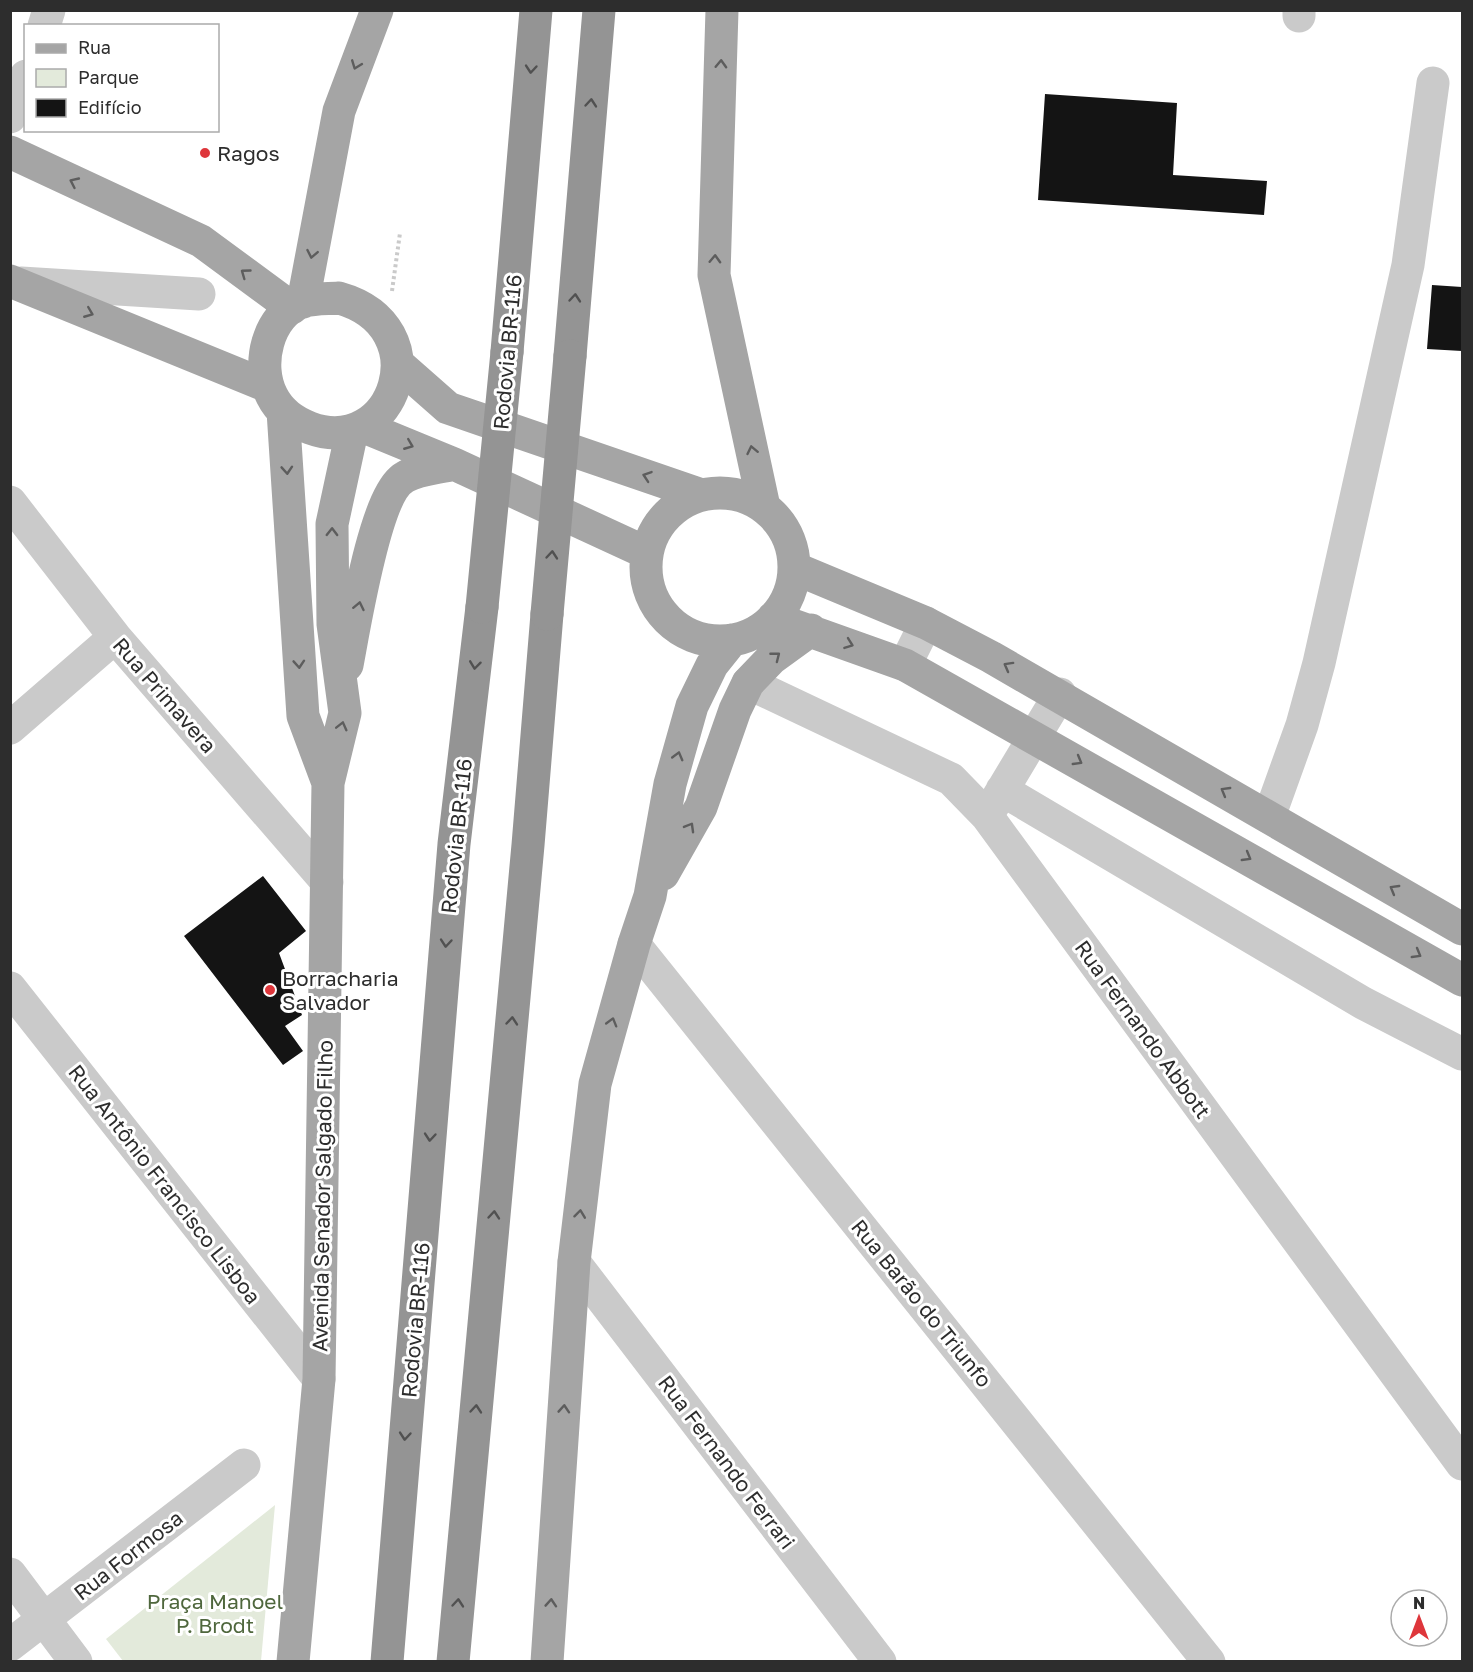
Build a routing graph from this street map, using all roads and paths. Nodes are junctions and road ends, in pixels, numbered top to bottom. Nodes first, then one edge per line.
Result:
1 (377, 10) edge
2 (536, 10) edge
3 (599, 10) edge
4 (722, 10) edge
5 (24, 81) edge
6 (1433, 83) dead end
7 (10, 117) edge
8 (10, 152) edge
9 (400, 233) dead end
10 (13, 282) edge
11 (199, 294) dead end
12 (298, 305) junction
13 (387, 327) junction
14 (398, 364) junction
15 (275, 399) junction
16 (358, 429) junction
17 (454, 464) junction
18 (702, 495) junction
19 (10, 502) edge
20 (764, 507) junction
21 (647, 553) junction
22 (794, 568) junction
23 (773, 618) junction
24 (926, 623) junction
25 (811, 630) junction
26 (115, 637) junction
27 (732, 640) junction
28 (905, 665) junction
29 (748, 683) junction
30 (343, 684) junction
31 (1060, 694) junction
32 (10, 728) edge
33 (1034, 735) junction
34 (328, 783) junction
35 (995, 803) junction
36 (1269, 817) junction
37 (327, 882) junction
38 (651, 896) junction
39 (1462, 929) edge
40 (634, 944) junction
41 (1462, 980) edge
42 (10, 988) edge
43 (1462, 1054) edge
44 (574, 1262) junction
45 (319, 1379) junction
46 (1462, 1464) edge
47 (244, 1465) dead end
48 (10, 1574) edge
49 (44, 1620) junction
50 (10, 1645) edge
51 (76, 1662) edge
52 (293, 1662) edge
53 (387, 1662) edge
54 (453, 1662) edge
55 (547, 1662) edge
56 (880, 1662) edge
57 (1209, 1662) edge

1 -> 12 main road
2 -> 53 highway, Rodovia BR-116, bridge
54 -> 3 highway, bridge
20 -> 4 main road
5 - 7 street
6 - 36 street
12 -> 8 main road
9 - 13 path
10 - 11 street
10 -> 15 main road
12 - 13 main road
12 - 15 main road
13 - 14 main road
14 - 16 main road
18 -> 14 main road
15 - 16 main road
15 -> 34 main road, Avenida Senador Salgado Filho
16 -> 17 main road
30 -> 16 main road
17 - 21 main road
30 -> 17 main road
18 - 20 main road
18 - 21 main road
19 - 26 street, Rua Primavera
20 - 22 main road
21 - 27 main road
22 - 23 main road
22 - 24 main road
23 - 25 main road
23 - 27 main road
24 - 28 street
31 -> 24 main road
25 -> 28 main road
29 -> 25 main road
26 - 32 street
26 - 37 street, Rua Primavera
38 -> 27 main road
28 - 33 main road
29 - 35 street, Rua Fernando Abbott
38 -> 29 main road
34 -> 30 main road
31 - 33 street
36 -> 31 main road
33 - 35 street
33 -> 41 main road
34 - 37 main road, Avenida Senador Salgado Filho
35 - 43 street
35 - 46 street, Rua Fernando Abbott
39 -> 36 main road
37 - 45 main road, Avenida Senador Salgado Filho
38 - 40 main road
44 -> 40 main road
40 - 57 street, Rua Barão do Triunfo
42 - 45 street, Rua Antônio Francisco Lisboa
55 -> 44 main road
44 - 56 street, Rua Fernando Ferrari
45 - 52 main road, Avenida Senador Salgado Filho
47 - 49 street, Rua Formosa
48 - 49 street
49 - 50 street, Rua Formosa
49 - 51 street

